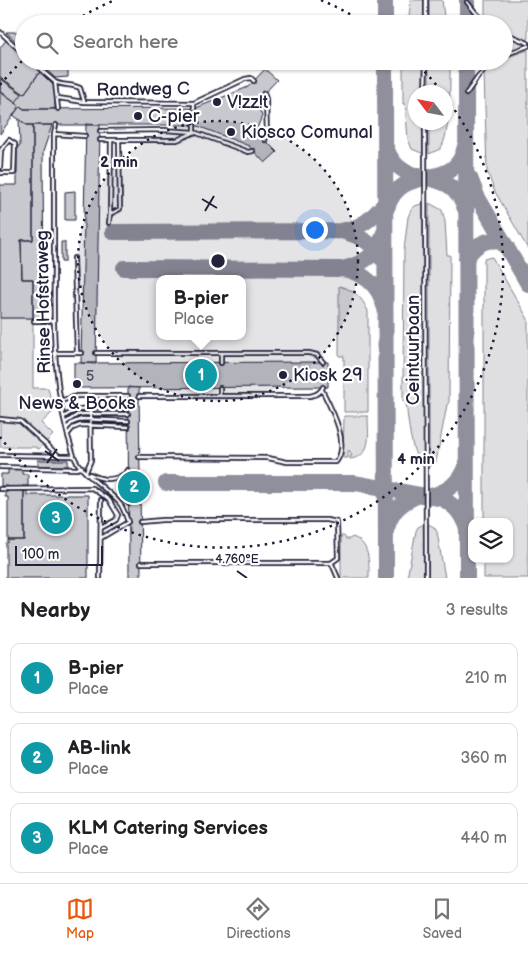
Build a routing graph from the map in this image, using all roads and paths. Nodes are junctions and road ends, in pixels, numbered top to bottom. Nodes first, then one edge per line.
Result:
1 (426, 0) edge
2 (467, 2) dead end
3 (426, 15) edge
4 (479, 15) edge
5 (0, 32) edge
6 (513, 37) edge
7 (528, 44) edge
8 (15, 46) edge
9 (513, 51) edge
10 (41, 70) dead end
11 (426, 70) edge
12 (485, 70) edge
13 (254, 81) dead end
14 (55, 82) junction
15 (425, 85) edge
16 (264, 93) dead end
17 (466, 94) dead end
18 (58, 98) junction
19 (84, 102) junction
20 (194, 103) junction
21 (194, 108) dead end
22 (58, 109) dead end
23 (194, 124) dead end
24 (56, 125) dead end
25 (425, 130) edge
26 (100, 131) dead end
27 (194, 132) junction
28 (54, 134) junction
29 (85, 136) dead end
30 (100, 140) dead end
31 (111, 140) junction
32 (119, 140) junction
33 (265, 140) dead end
34 (253, 150) dead end
35 (111, 164) junction
36 (119, 164) junction
37 (0, 168) edge
38 (0, 173) edge
39 (110, 214) junction
40 (109, 223) dead end
41 (74, 258) dead end
42 (34, 321) dead end
43 (53, 321) junction
44 (54, 353) junction
45 (77, 353) junction
46 (82, 353) dead end
47 (96, 353) dead end
48 (221, 353) junction
49 (221, 362) dead end
50 (323, 362) dead end
51 (220, 388) dead end
52 (90, 396) junction
53 (128, 396) dead end
54 (139, 396) dead end
55 (220, 396) junction
56 (60, 402) junction
57 (90, 408) junction
58 (128, 408) dead end
59 (90, 414) junction
60 (128, 414) dead end
61 (64, 418) junction
62 (0, 419) edge
63 (90, 420) junction
64 (128, 421) dead end
65 (65, 423) junction
66 (90, 426) junction
67 (128, 427) dead end
68 (67, 428) junction
69 (68, 434) junction
70 (0, 455) edge
71 (59, 456) junction
72 (74, 456) junction
73 (139, 457) dead end
74 (0, 467) edge
75 (82, 468) junction
76 (86, 472) junction
77 (0, 489) edge
78 (101, 500) dead end
79 (129, 504) dead end
80 (140, 522) dead end
81 (101, 528) junction
82 (101, 538) junction
83 (141, 563) dead end
84 (331, 564) junction
85 (100, 578) edge
86 (338, 578) edge
87 (426, 578) edge

1 - 3 lane
2 - 4 lane
5 - 8 lane
6 - 7 lane
7 - 9 lane
10 - 14 lane
11 - 15 lane
12 - 17 lane
13 - 20 lane, Randweg C
14 - 18 lane
14 - 19 lane
16 - 33 lane
18 - 19 lane, Randweg C
18 - 22 lane
19 - 20 lane, Randweg C
20 - 21 lane
23 - 27 lane
24 - 28 lane, Rinse Hofstraweg
25 - 87 lane, Ceintuurbaan
26 - 27 lane
27 - 32 lane
27 - 34 lane
28 - 29 lane
28 - 43 lane, Rinse Hofstraweg
30 - 31 lane
31 - 32 lane
31 - 35 lane
32 - 36 lane
35 - 36 lane
35 - 39 lane
36 - 39 lane
37 - 38 lane
39 - 40 lane
41 - 45 lane
42 - 43 lane
43 - 44 lane, Rinse Hofstraweg
44 - 45 lane
44 - 56 lane, Rinse Hofstraweg
45 - 46 lane
47 - 48 lane
48 - 49 lane
48 - 50 lane
51 - 55 lane
52 - 53 lane
52 - 56 lane
52 - 57 lane
54 - 55 lane
55 - 73 lane
56 - 61 lane, Rinse Hofstraweg
57 - 58 lane
57 - 59 lane
57 - 61 lane
59 - 60 lane
59 - 63 lane
59 - 65 lane
61 - 65 lane, Rinse Hofstraweg
62 - 71 lane
63 - 64 lane
63 - 66 lane
63 - 68 lane
65 - 68 lane, Rinse Hofstraweg
66 - 67 lane
66 - 69 lane
66 - 76 lane
68 - 69 lane, Rinse Hofstraweg
69 - 72 lane, Rinse Hofstraweg
70 - 71 lane
71 - 72 lane
72 - 75 lane, Rinse Hofstraweg
74 - 75 lane
75 - 76 lane, Rinse Hofstraweg
76 - 79 lane, Rinse Hofstraweg
76 - 82 lane, Rinse Hofstraweg
77 - 81 lane
78 - 81 lane
80 - 84 lane
81 - 82 lane
82 - 85 lane
83 - 84 lane
84 - 86 lane

